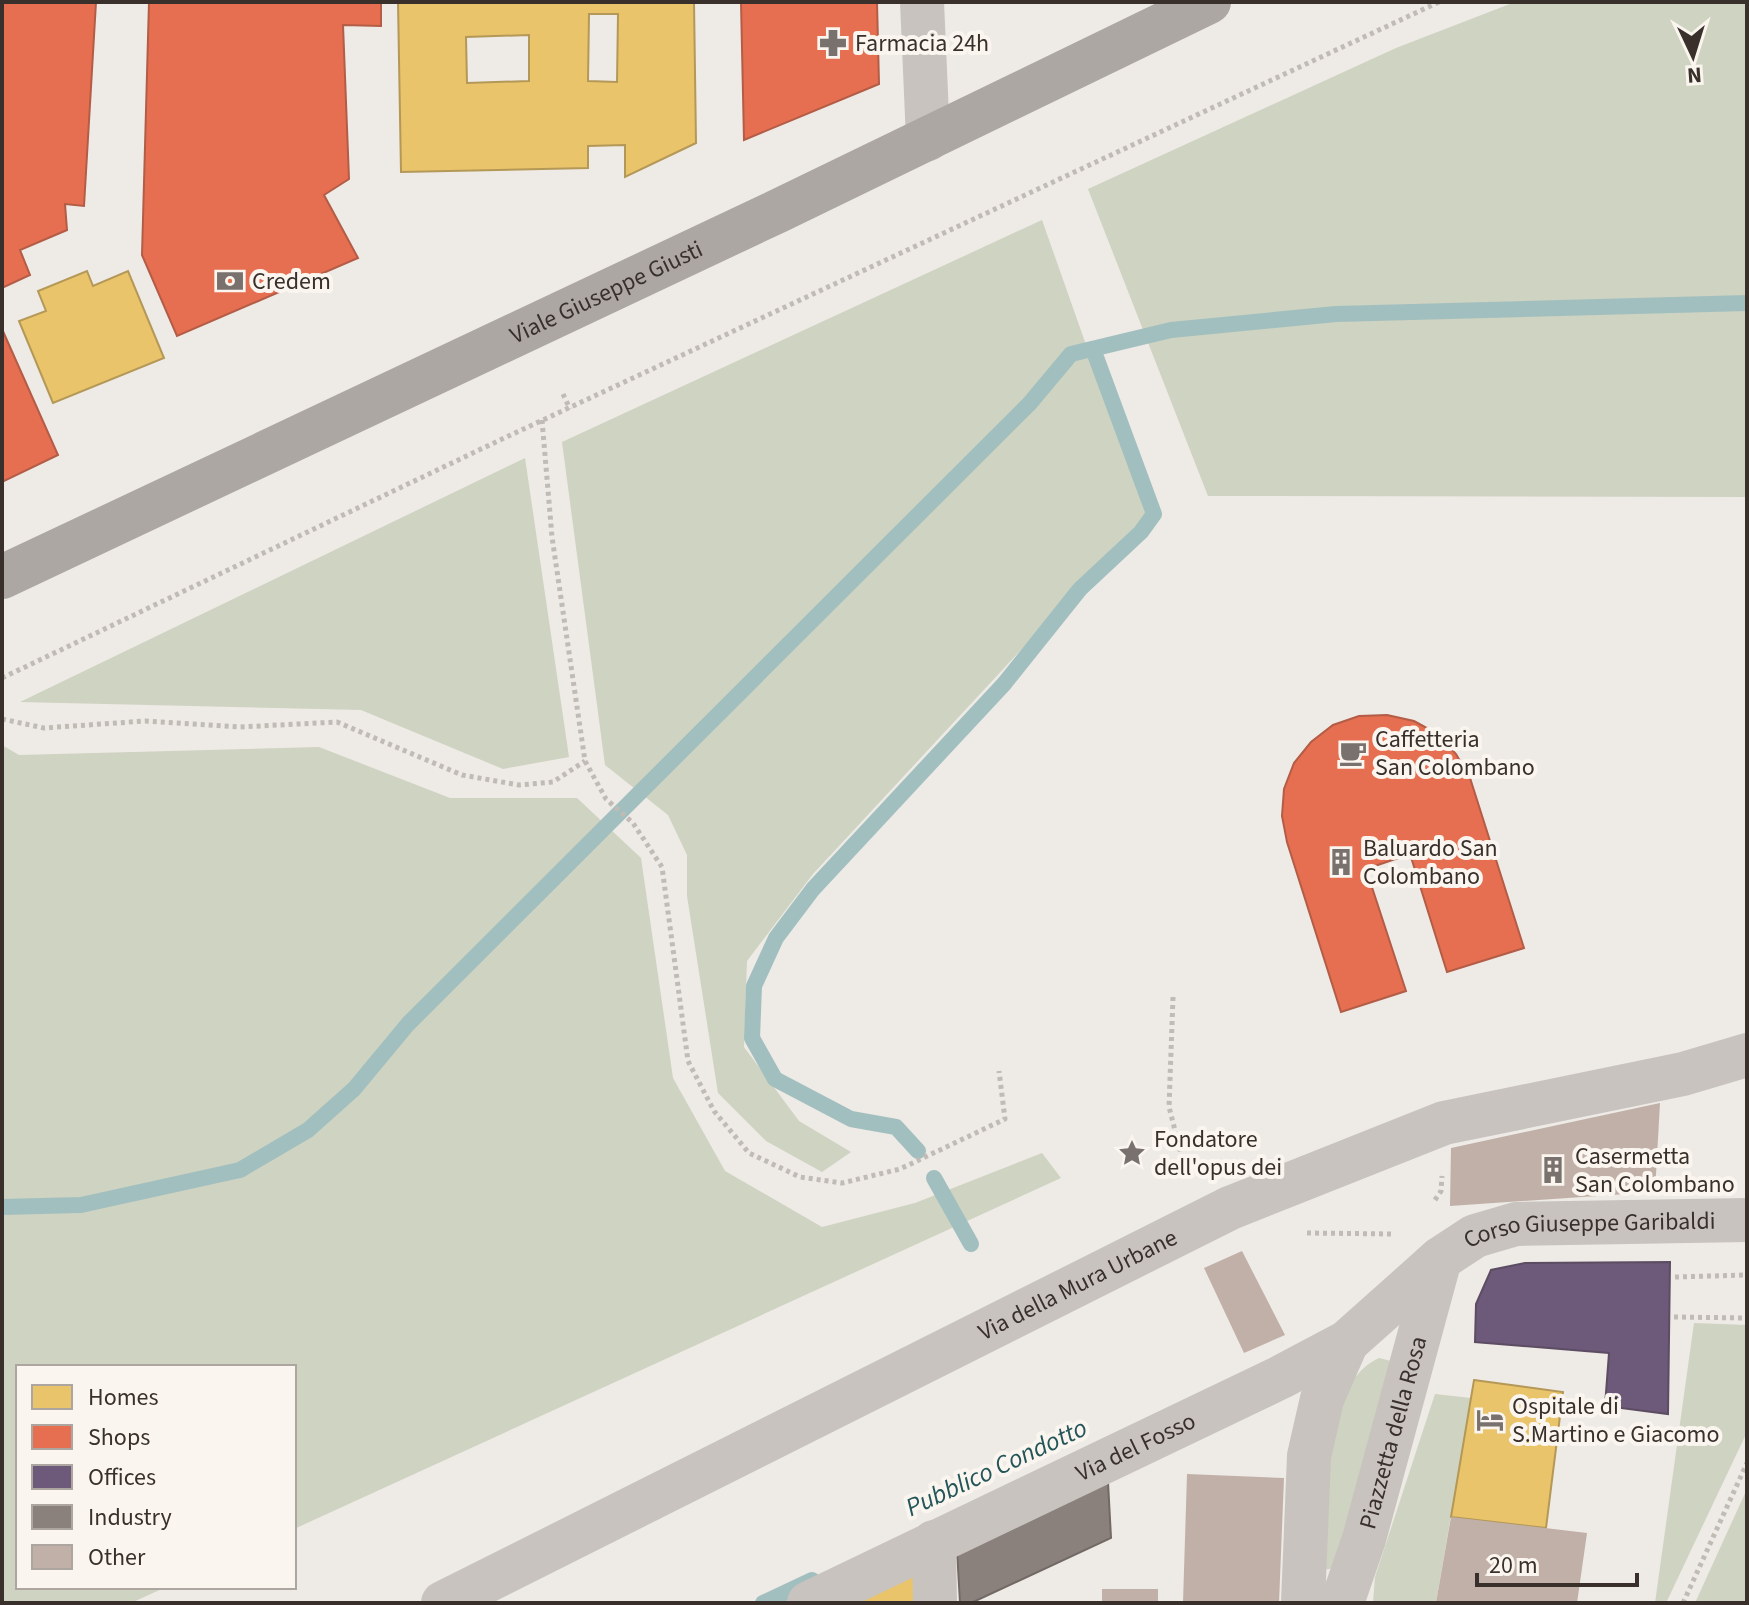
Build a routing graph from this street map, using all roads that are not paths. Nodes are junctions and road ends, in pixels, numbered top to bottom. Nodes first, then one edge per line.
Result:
1 (922, 2) edge
2 (1209, 2) edge
3 (928, 139) junction
4 (2, 577) edge
5 (1747, 1055) edge
6 (1683, 1074) junction
7 (1747, 1091) edge
8 (1747, 1220) edge
9 (1440, 1259) junction
10 (1347, 1342) junction
11 (934, 1542) junction
12 (443, 1603) edge
13 (809, 1603) edge
14 (935, 1603) edge
15 (1303, 1603) edge
16 (1342, 1603) edge

1 - 3 street
2 - 3 main road, Viale Giuseppe Giusti
3 - 4 main road, Viale Giuseppe Giusti
5 - 6 street, Via della Mura Urbane
6 - 7 street
6 - 12 street, Via della Mura Urbane
8 - 9 street, Corso Giuseppe Garibaldi
9 - 10 street, Via del Fosso
9 - 16 street, Piazzetta della Rosa
10 - 11 street, Via del Fosso
10 - 15 street
11 - 13 street, Via del Fosso
11 - 14 street

